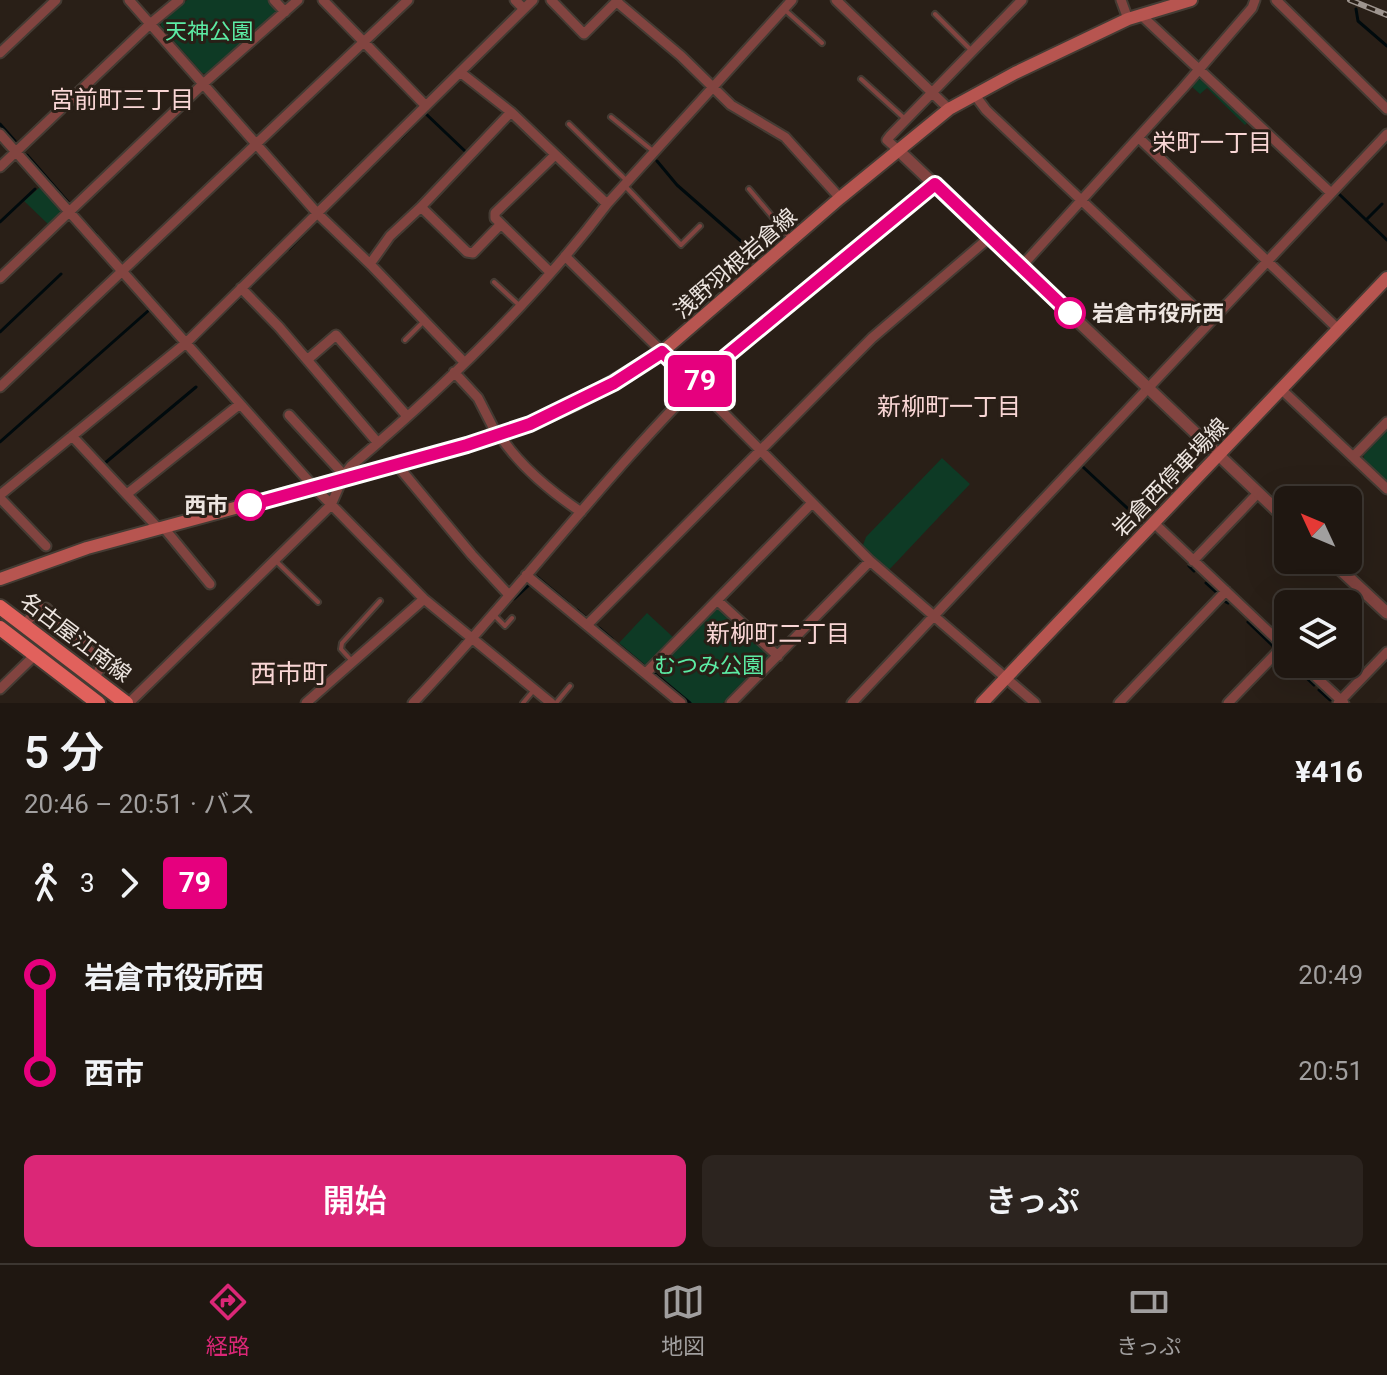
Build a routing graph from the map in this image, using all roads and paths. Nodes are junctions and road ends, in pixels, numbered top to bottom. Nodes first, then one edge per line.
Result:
1 (56, 0) edge
2 (129, 0) edge
3 (179, 0) edge
4 (274, 0) edge
5 (298, 0) edge
6 (323, 0) edge
7 (408, 0) edge
8 (515, 0) edge
9 (533, 0) edge
10 (551, 0) edge
11 (792, 0) edge
12 (836, 0) edge
13 (1022, 0) edge
14 (1121, 0) edge
15 (1191, 0) edge
16 (1255, 0) edge
17 (1276, 0) edge
18 (617, 1) edge
19 (784, 8) junction
20 (524, 9) junction
21 (285, 12) junction
22 (935, 14) dead end
23 (1135, 17) junction
24 (150, 24) junction
25 (363, 42) junction
26 (822, 43) dead end
27 (972, 51) junction
28 (0, 53) edge
29 (1200, 69) junction
30 (460, 72) junction
31 (861, 79) dead end
32 (203, 84) junction
33 (713, 90) junction
34 (932, 92) junction
35 (974, 94) junction
36 (426, 106) junction
37 (949, 109) junction
38 (1387, 109) edge
39 (511, 112) junction
40 (611, 117) dead end
41 (905, 120) junction
42 (569, 124) dead end
43 (0, 134) edge
44 (1387, 134) edge
45 (1139, 138) junction
46 (256, 144) junction
47 (898, 150) junction
48 (16, 152) junction
49 (655, 153) junction
50 (555, 155) junction
51 (0, 167) edge
52 (626, 184) junction
53 (935, 184) junction
54 (749, 189) dead end
55 (1331, 193) junction
56 (840, 198) junction
57 (1083, 201) junction
58 (607, 204) junction
59 (421, 207) junction
60 (70, 212) junction
61 (317, 213) junction
62 (501, 224) junction
63 (700, 226) dead end
64 (990, 237) junction
65 (792, 241) junction
66 (565, 256) junction
67 (1267, 261) junction
68 (370, 264) junction
69 (1021, 267) junction
70 (122, 271) junction
71 (550, 272) junction
72 (0, 278) edge
73 (1387, 278) edge
74 (494, 282) dead end
75 (241, 288) junction
76 (519, 305) junction
77 (424, 320) junction
78 (1210, 322) junction
79 (1338, 329) junction
80 (405, 340) dead end
81 (186, 343) junction
82 (662, 352) junction
83 (307, 360) junction
84 (464, 362) junction
85 (454, 372) junction
86 (696, 385) junction
87 (0, 387) edge
88 (1148, 387) junction
89 (1281, 389) junction
90 (240, 404) junction
91 (289, 415) dead end
92 (407, 416) junction
93 (1387, 422) edge
94 (498, 434) junction
95 (72, 436) junction
96 (378, 443) junction
97 (761, 452) junction
98 (1218, 455) junction
99 (1353, 457) junction
100 (397, 465) junction
101 (342, 477) junction
102 (314, 487) junction
103 (1387, 489) edge
104 (1258, 493) junction
105 (127, 494) junction
106 (0, 497) edge
107 (811, 504) junction
108 (331, 505) junction
109 (1274, 508) edge
110 (581, 512) junction
111 (1154, 523) junction
112 (162, 528) junction
113 (46, 546) dead end
114 (275, 560) junction
115 (870, 561) junction
116 (1193, 561) junction
117 (1345, 574) edge
118 (526, 575) junction
119 (0, 579) edge
120 (210, 584) dead end
121 (1226, 591) junction
122 (509, 595) junction
123 (424, 599) junction
124 (380, 601) dead end
125 (718, 601) junction
126 (318, 602) dead end
127 (0, 607) edge
128 (1387, 613) edge
129 (493, 614) junction
130 (933, 617) junction
131 (512, 618) dead end
132 (24, 625) junction
133 (587, 625) junction
134 (0, 628) edge
135 (1274, 637) edge
136 (471, 638) junction
137 (1387, 652) edge
138 (35, 655) junction
139 (778, 656) junction
140 (1274, 659) edge
141 (353, 661) junction
142 (646, 673) junction
143 (94, 678) junction
144 (1006, 678) junction
145 (1316, 678) edge
146 (570, 686) dead end
147 (0, 689) edge
148 (535, 690) junction
149 (1341, 702) edge
150 (98, 703) edge
151 (128, 703) edge
152 (306, 703) edge
153 (413, 703) edge
154 (523, 703) edge
155 (554, 703) edge
156 (681, 703) edge
157 (731, 703) edge
158 (852, 703) edge
159 (982, 703) edge
160 (1035, 703) edge
161 (1119, 703) edge
162 (1228, 703) edge

1 - 28 street
2 - 24 street
3 - 24 street
4 - 21 street
5 - 21 street
6 - 25 street
7 - 25 street
8 - 20 street
9 - 20 street
10 - 18 street
11 - 19 street
12 - 34 street
13 - 27 street
14 - 23 street
15 - 23 main road, 浅野羽根岩倉線
16 - 29 street
17 - 38 street
18 - 33 street
19 - 26 lane
19 - 33 street
20 - 30 street
21 - 32 street
22 - 27 lane
23 - 29 street
23 - 35 main road, 浅野羽根岩倉線
24 - 32 street
24 - 48 street
25 - 36 street
25 - 46 street
27 - 34 street
29 - 45 street
29 - 55 street
30 - 36 street
30 - 39 street
31 - 41 lane
32 - 46 street
32 - 60 street
33 - 49 street
33 - 56 street
34 - 37 street
34 - 41 street
35 - 37 main road, 浅野羽根岩倉線
35 - 57 street
36 - 61 street
37 - 47 main road, 浅野羽根岩倉線
39 - 50 street
39 - 59 street
40 - 49 lane
41 - 47 street
42 - 52 lane
43 - 48 street
44 - 55 street
45 - 57 street
45 - 67 street
46 - 61 street
46 - 70 street
47 - 53 street
47 - 56 main road, 浅野羽根岩倉線
48 - 51 street
48 - 60 street
49 - 52 street
50 - 58 street
50 - 62 street
52 - 58 street
52 - 63 lane
53 - 64 street
53 - 86 street
54 - 65 lane
55 - 67 street
56 - 65 main road, 浅野羽根岩倉線
57 - 69 street
57 - 78 street
58 - 66 street
59 - 62 street
59 - 68 street
60 - 70 street
60 - 72 street
61 - 68 street
61 - 75 street
62 - 71 street
64 - 69 street
64 - 97 street
65 - 82 main road, 浅野羽根岩倉線
66 - 71 street
66 - 82 street
67 - 78 street
67 - 79 street
68 - 77 street
69 - 88 street
70 - 81 street
70 - 87 street
71 - 76 street
73 - 79 main road, 岩倉西停車場線
74 - 76 lane
75 - 81 street
75 - 83 street
76 - 84 street
77 - 80 lane
77 - 84 street
78 - 88 street
79 - 89 main road, 岩倉西停車場線
81 - 90 street
81 - 95 street
82 - 86 street
82 - 94 main road, 浅野羽根岩倉線
83 - 92 street
83 - 96 street
84 - 85 street
85 - 92 street
85 - 94 street
86 - 97 street
86 - 110 street
88 - 98 street
88 - 130 street
89 - 98 main road, 岩倉西停車場線
89 - 99 street
90 - 102 street
90 - 105 street
91 - 101 street
92 - 96 street
93 - 99 street
94 - 100 main road, 浅野羽根岩倉線
94 - 110 street
95 - 105 street
95 - 106 street
96 - 101 street
97 - 107 street
97 - 133 street
98 - 104 street
98 - 111 main road, 岩倉西停車場線
99 - 103 street
100 - 101 main road, 浅野羽根岩倉線
100 - 122 street
101 - 102 main road, 浅野羽根岩倉線
101 - 108 street
102 - 108 street
102 - 112 main road, 浅野羽根岩倉線
104 - 109 street
104 - 116 street
105 - 112 street
106 - 113 street
107 - 115 street
107 - 125 street
108 - 114 street
108 - 123 street
110 - 118 street
111 - 116 street
111 - 144 main road, 岩倉西停車場線
112 - 119 main road, 浅野羽根岩倉線
112 - 120 street
114 - 126 lane
114 - 151 street
115 - 130 street
115 - 139 street
116 - 121 street
117 - 128 street
118 - 122 street
118 - 133 street
121 - 135 street
121 - 161 street
122 - 129 street
123 - 136 street
123 - 141 street
124 - 141 lane
125 - 139 street
125 - 142 street
127 - 132 main road, 名古屋江南線
129 - 131 lane
129 - 136 street
130 - 144 street
130 - 158 street
132 - 143 main road, 名古屋江南線
132 - 143 street
133 - 142 street
134 - 138 main road, 名古屋江南線
136 - 148 street
136 - 153 street
137 - 149 street
138 - 147 street
138 - 150 main road, 名古屋江南線
139 - 157 street
140 - 162 street
141 - 152 street
142 - 156 street
143 - 151 main road, 名古屋江南線
144 - 159 main road, 岩倉西停車場線
144 - 160 street
145 - 149 street
146 - 155 lane
148 - 154 lane
148 - 155 street

